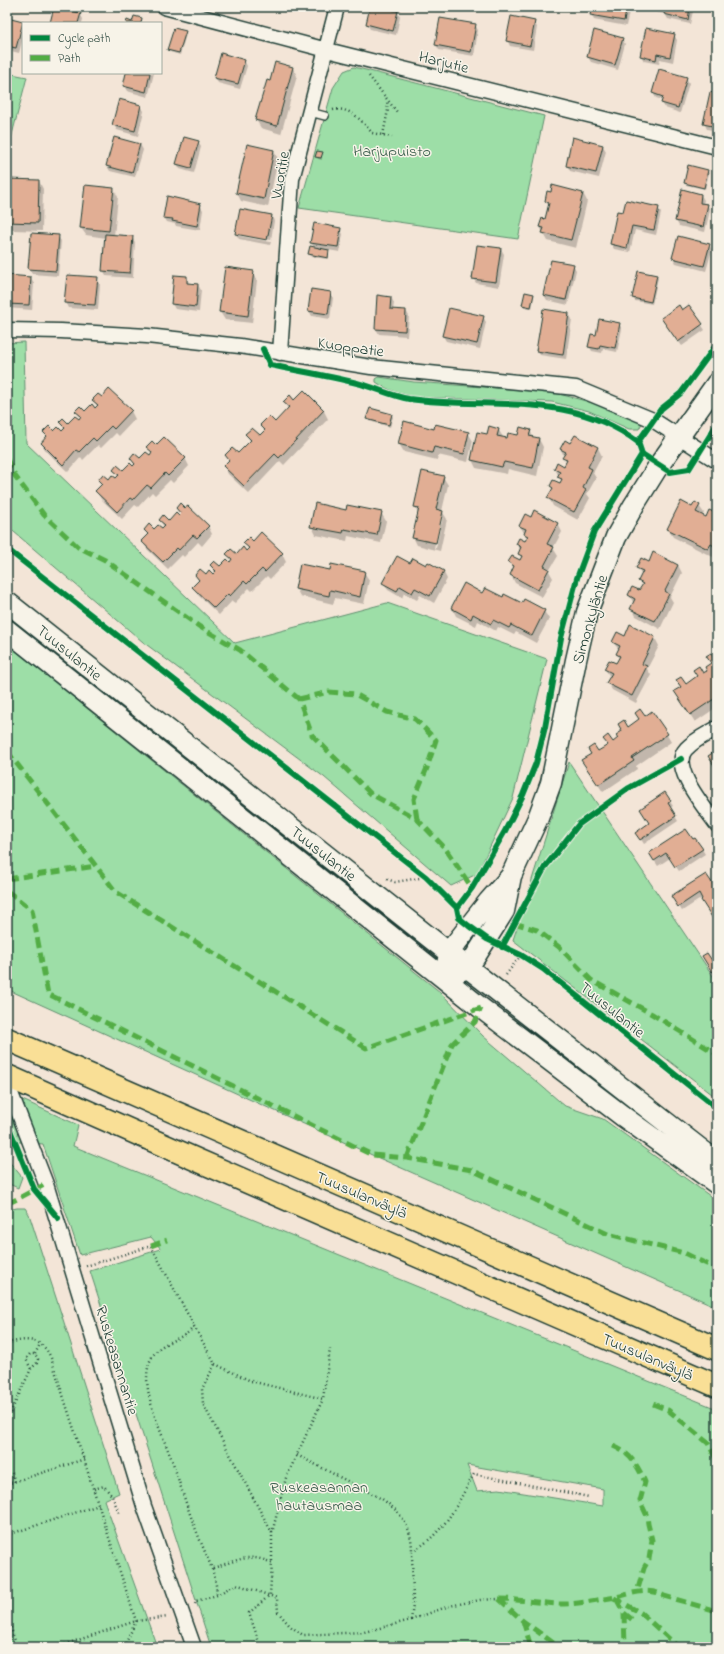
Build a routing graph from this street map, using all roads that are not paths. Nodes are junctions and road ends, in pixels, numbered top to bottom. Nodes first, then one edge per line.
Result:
1 (164, 7) edge
2 (337, 7) edge
3 (201, 12) edge
4 (327, 50) junction
5 (310, 112) junction
6 (325, 116) road end
7 (717, 147) edge
8 (7, 330) edge
9 (280, 353) junction
10 (717, 383) edge
11 (679, 436) junction
12 (717, 461) edge
13 (7, 602) edge
14 (7, 630) edge
15 (717, 728) edge
16 (717, 825) edge
17 (511, 876) junction
18 (449, 952) junction
19 (468, 968) junction
20 (444, 978) junction
21 (7, 1038) edge
22 (7, 1076) edge
23 (7, 1083) edge
24 (717, 1162) edge
25 (717, 1184) edge
26 (717, 1349) edge
27 (717, 1386) edge
28 (194, 1647) edge

1 - 3 street, Harjutie
2 - 4 street, Vuoritie
3 - 4 street, Harjutie
4 - 5 street, Vuoritie
4 - 7 street, Harjutie
5 - 6 lane
5 - 9 street, Vuoritie
8 - 9 street, Kuoppatie
9 - 11 street, Kuoppatie
10 - 11 main road, Simonkyläntie
11 - 12 street, Kuoppatie
11 - 17 main road, Simonkyläntie
13 - 18 main road, Tuusulantie
14 - 20 main road, Tuusulantie
15 - 16 street
17 - 18 main road, Simonkyläntie
17 - 19 main road, Simonkyläntie
18 - 19 main road, Tuusulantie
18 - 20 main road, Simonkyläntie
19 - 20 main road
19 - 24 main road, Tuusulantie
20 - 25 main road, Tuusulantie
21 - 26 highway, Tuusulanväylä
22 - 27 highway, Tuusulanväylä
23 - 28 street, Ruskeasannantie

